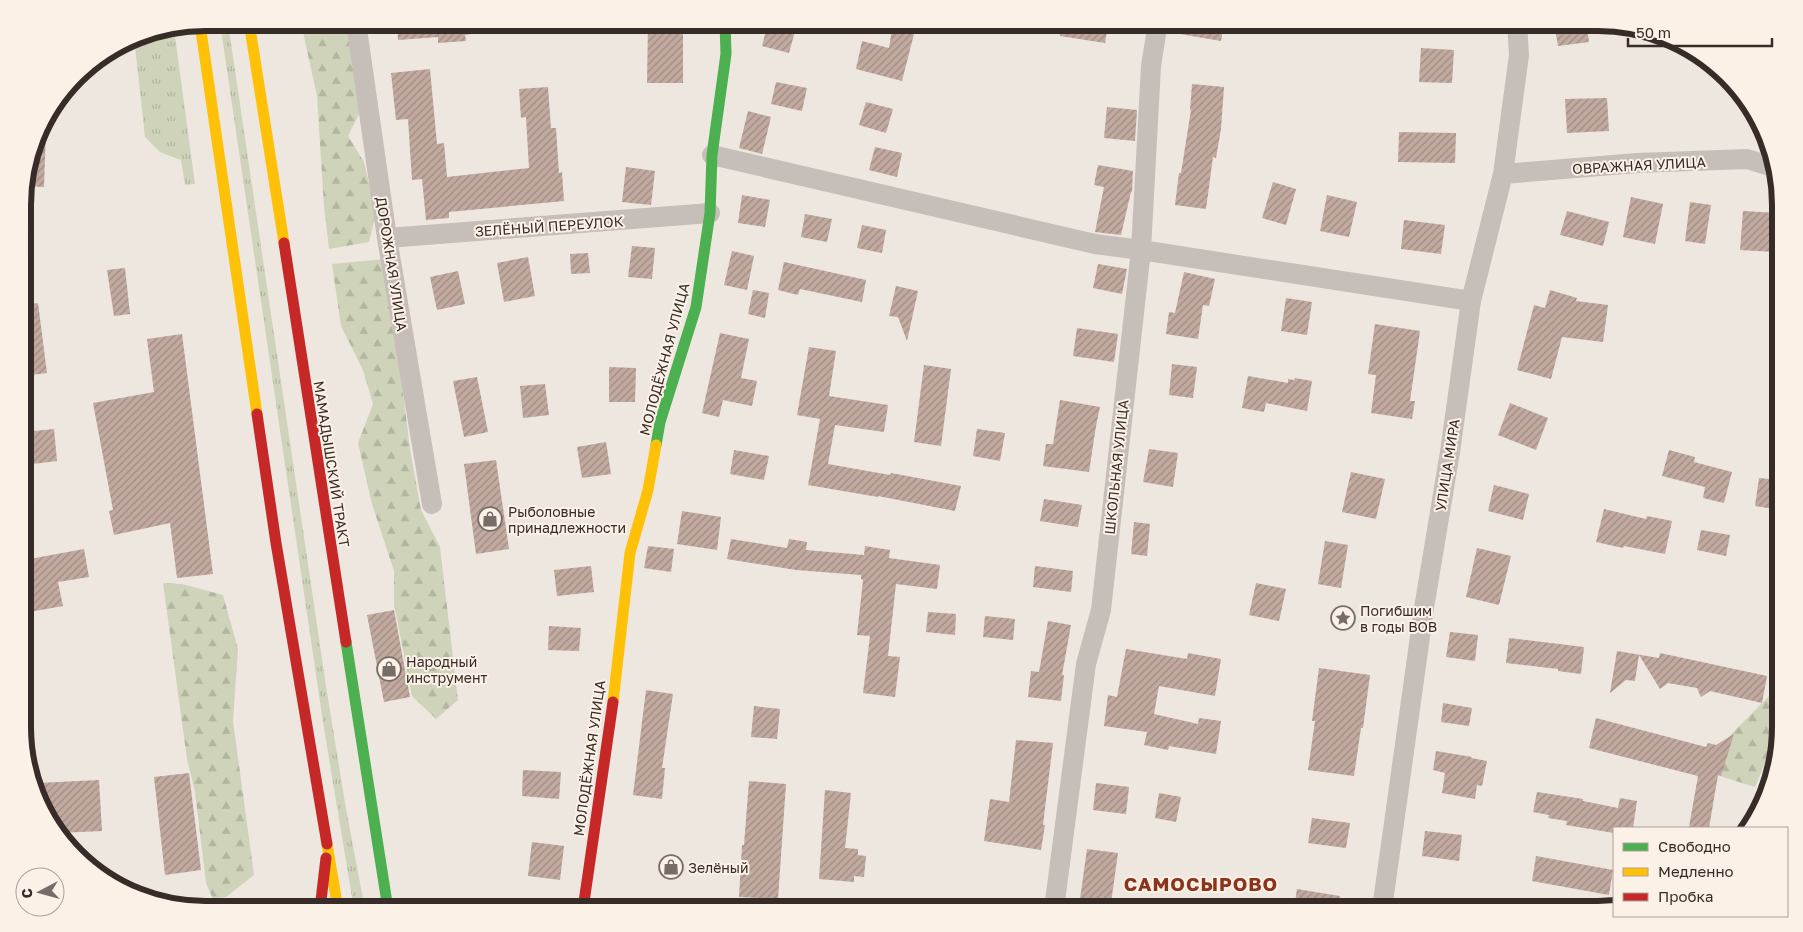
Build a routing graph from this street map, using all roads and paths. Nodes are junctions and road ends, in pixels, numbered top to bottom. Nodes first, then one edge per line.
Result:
1 (1157, 31) edge
2 (1518, 31) edge
3 (201, 32) edge
4 (251, 32) edge
5 (357, 32) edge
6 (725, 32) edge
7 (712, 155) junction
8 (1767, 165) edge
9 (1503, 174) junction
10 (710, 213) junction
11 (387, 238) junction
12 (1141, 250) junction
13 (1471, 301) junction
14 (432, 504) dead end
15 (327, 846) junction
16 (1055, 900) edge
17 (1383, 900) edge
18 (321, 901) edge
19 (336, 901) edge
20 (387, 901) edge
21 (583, 901) edge

1 - 12 street, ШКОЛЬНАЯ УЛИЦА
2 - 9 street, УЛИЦА МИРА
3 - 15 main road
4 - 20 main road, МАМАДЫШСКИЙ ТРАКТ
5 - 11 street, ДОРОЖНАЯ УЛИЦА
6 - 7 main road, МОЛОДЁЖНАЯ УЛИЦА
7 - 10 main road, МОЛОДЁЖНАЯ УЛИЦА
7 - 12 street
8 - 9 street, ОВРАЖНАЯ УЛИЦА
9 - 13 street, УЛИЦА МИРА
10 - 11 street, ЗЕЛЁНЫЙ ПЕРЕУЛОК
10 - 21 main road, МОЛОДЁЖНАЯ УЛИЦА
11 - 14 street, ДОРОЖНАЯ УЛИЦА
12 - 13 street
12 - 16 street, ШКОЛЬНАЯ УЛИЦА
13 - 17 street, УЛИЦА МИРА
15 - 18 main road
15 - 19 main road

